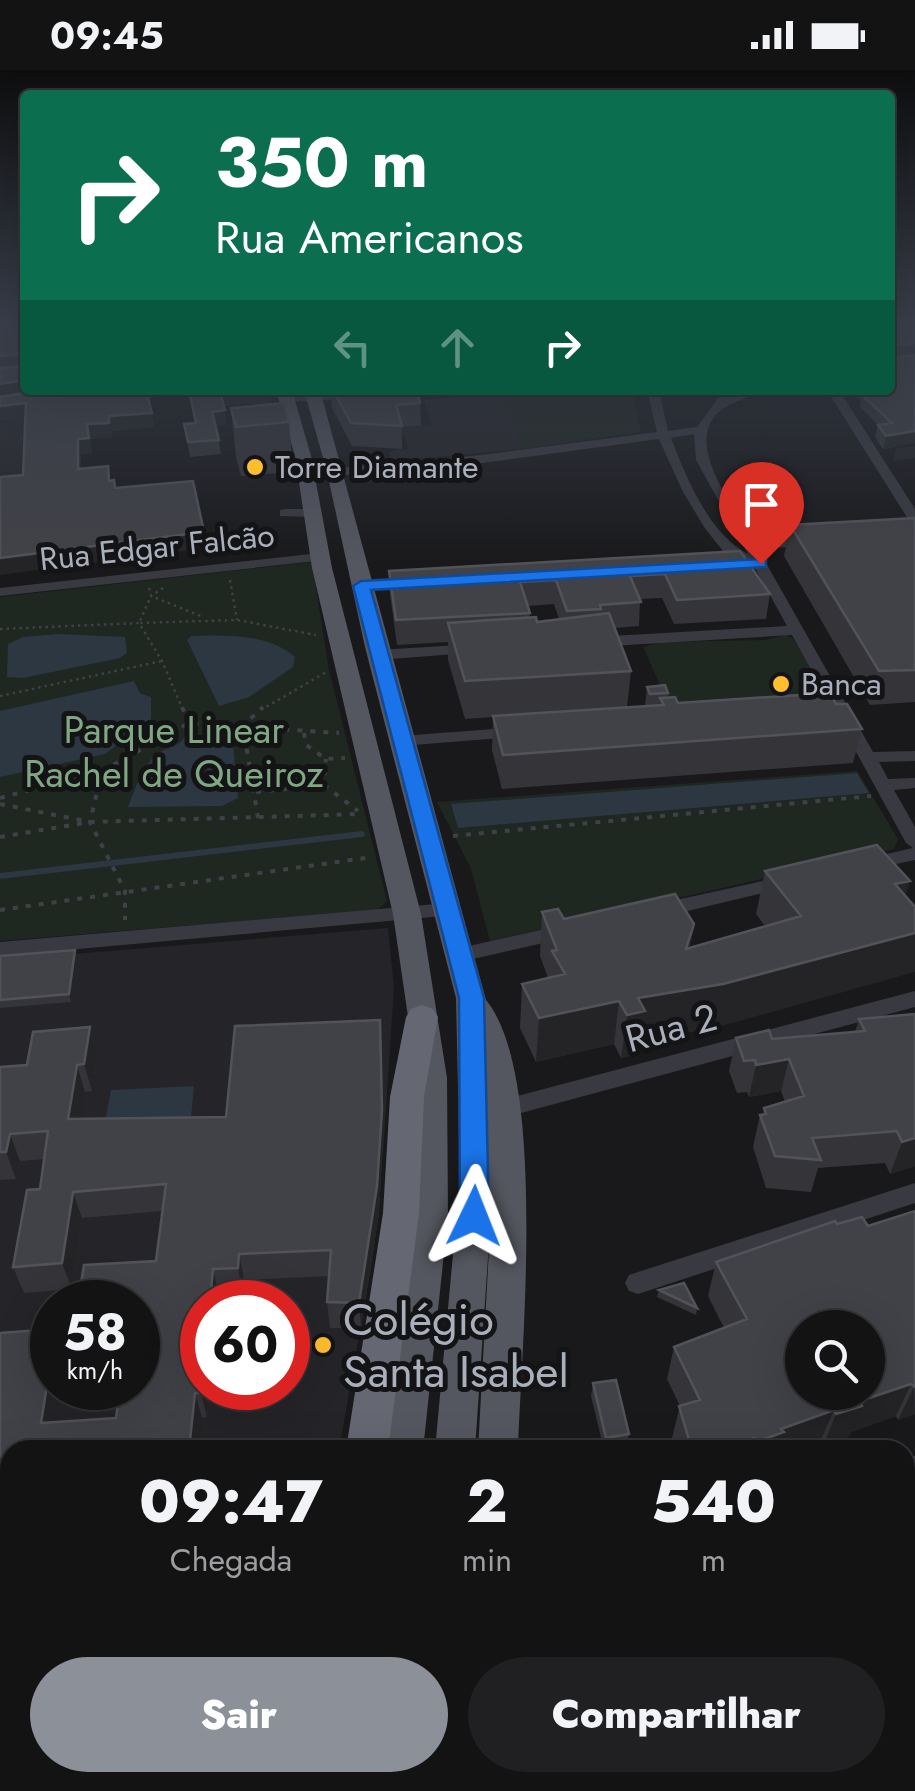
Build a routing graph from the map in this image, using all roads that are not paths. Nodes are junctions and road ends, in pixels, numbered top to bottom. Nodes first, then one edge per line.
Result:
1 (287, 403) edge
2 (317, 403) edge
3 (655, 403) edge
4 (726, 403) edge
5 (840, 403) edge
6 (722, 405) joint
7 (657, 414) junction
8 (704, 424) junction
9 (663, 435) junction
10 (336, 472) junction
11 (285, 513) dead end
12 (313, 513) junction
13 (914, 528) edge
14 (722, 541) junction
15 (824, 541) edge
16 (750, 545) junction
17 (320, 556) junction
18 (761, 564) junction
19 (438, 582) edge
20 (361, 586) junction
21 (0, 592) edge
22 (798, 630) junction
23 (581, 643) edge
24 (486, 648) edge
25 (377, 651) junction
26 (544, 730) edge
27 (401, 741) junction
28 (915, 756) edge
29 (869, 757) junction
30 (915, 783) edge
31 (886, 789) junction
32 (915, 843) edge
33 (915, 854) edge
34 (839, 871) edge
35 (800, 879) edge
36 (448, 910) junction
37 (407, 914) junction
38 (629, 918) edge
39 (591, 926) edge
40 (0, 949) edge
41 (460, 955) junction
42 (472, 998) junction
43 (915, 999) edge
44 (422, 1017) junction
45 (502, 1109) junction
46 (915, 1193) edge
47 (638, 1283) dead end
48 (368, 1440) edge
49 (405, 1440) edge
50 (456, 1440) edge
51 (498, 1440) edge

1 - 12 main road
2 - 10 main road
3 - 7 street
4 - 6 street
5 - 13 street
6 - 8 street
7 - 8 street
7 - 9 street
8 - 9 street
8 - 16 street
9 - 10 street
9 - 14 street
10 - 20 main road
11 - 12 street
12 - 17 main road
14 - 18 street
14 - 18 street
15 - 16 street
16 - 18 street
17 - 21 street, Rua Edgar Falcão
17 - 25 main road
17 - 37 main road
18 - 22 street
19 - 20 street
20 - 25 main road
22 - 23 street
22 - 29 street
24 - 25 street
25 - 27 main road
26 - 27 street
27 - 36 main road
28 - 29 street
29 - 31 street
30 - 31 street
31 - 32 street
33 - 34 street
35 - 38 street
36 - 37 street
36 - 41 main road
37 - 40 street
37 - 44 main road
39 - 41 street
41 - 42 main road
42 - 45 main road
42 - 50 main road
43 - 45 street, Rua 2
44 - 48 highway
44 - 49 main road
45 - 51 main road
46 - 47 street

